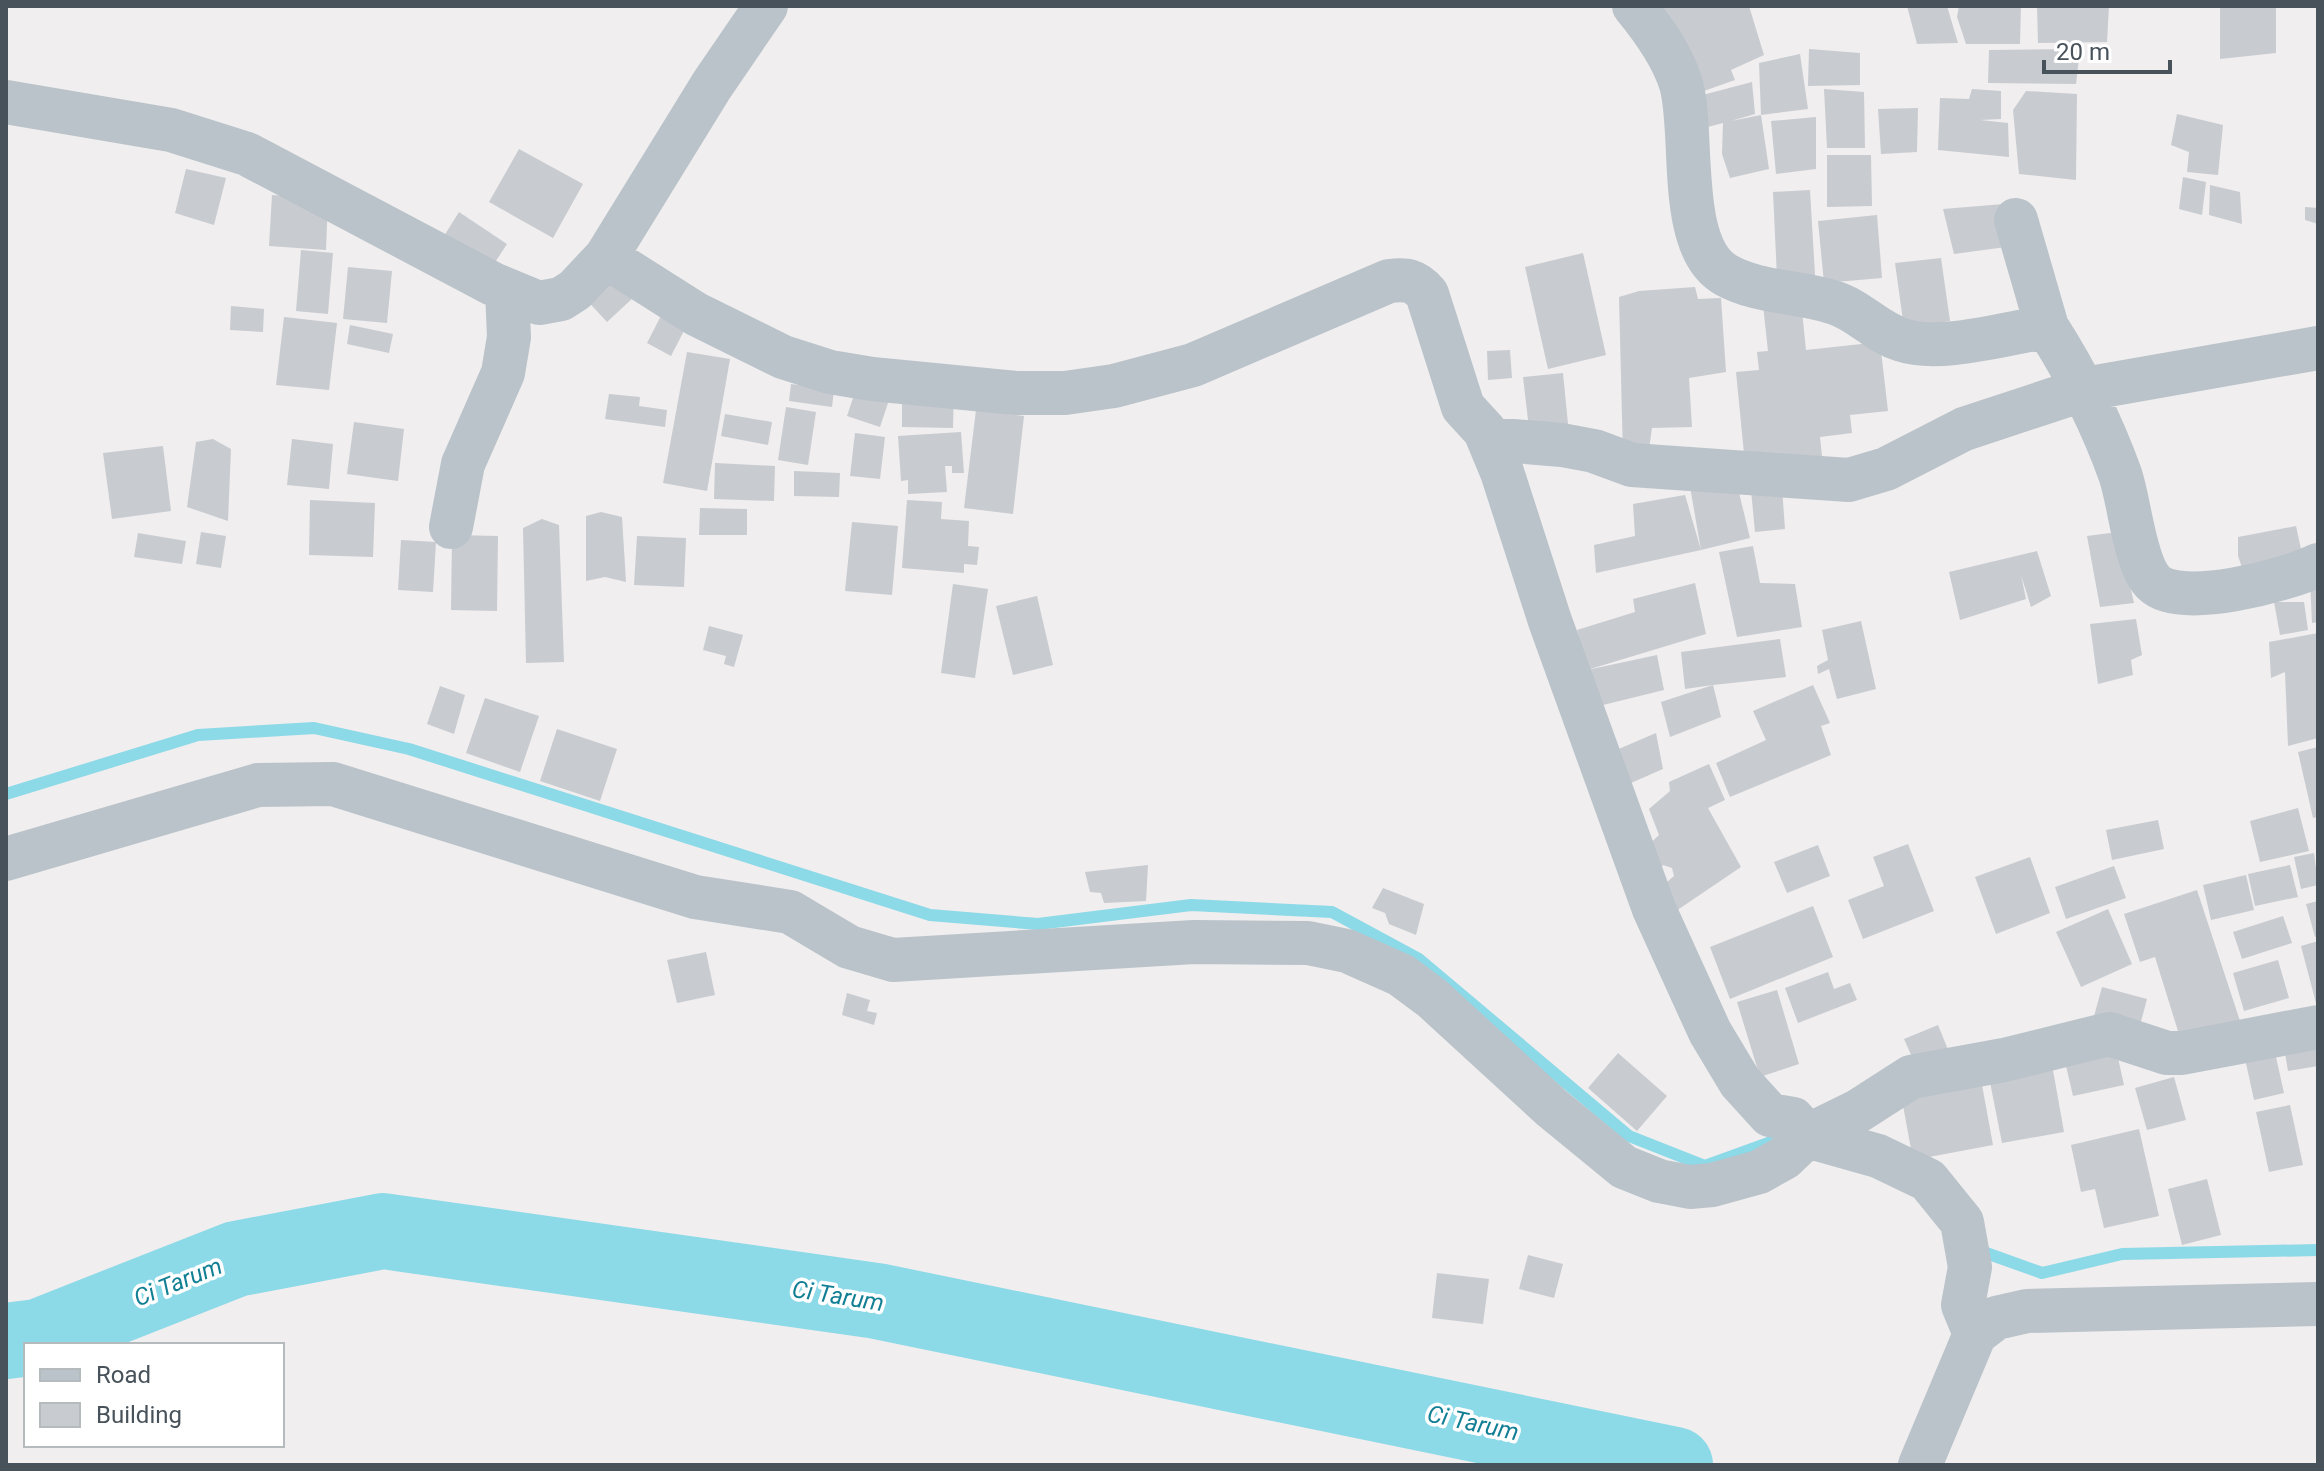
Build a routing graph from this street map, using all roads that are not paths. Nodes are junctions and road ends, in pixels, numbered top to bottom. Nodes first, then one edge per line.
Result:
1 (766, 6) edge
2 (1634, 6) edge
3 (6, 102) edge
4 (2016, 220) dead end
5 (606, 257) junction
6 (507, 290) junction
7 (2047, 327) junction
8 (2318, 348) edge
9 (2085, 389) junction
10 (1489, 439) junction
11 (451, 527) dead end
12 (2318, 565) edge
13 (6, 859) edge
14 (2318, 1027) edge
15 (1800, 1143) junction
16 (2318, 1304) edge
17 (1975, 1334) junction
18 (1920, 1465) edge

1 - 5 street
2 - 7 street
3 - 6 street
4 - 7 street
5 - 6 street
5 - 10 street
6 - 11 street
7 - 9 street
8 - 9 street
9 - 10 street
9 - 12 street
10 - 15 street
13 - 15 street
14 - 15 street
15 - 17 street
16 - 17 street
17 - 18 street

